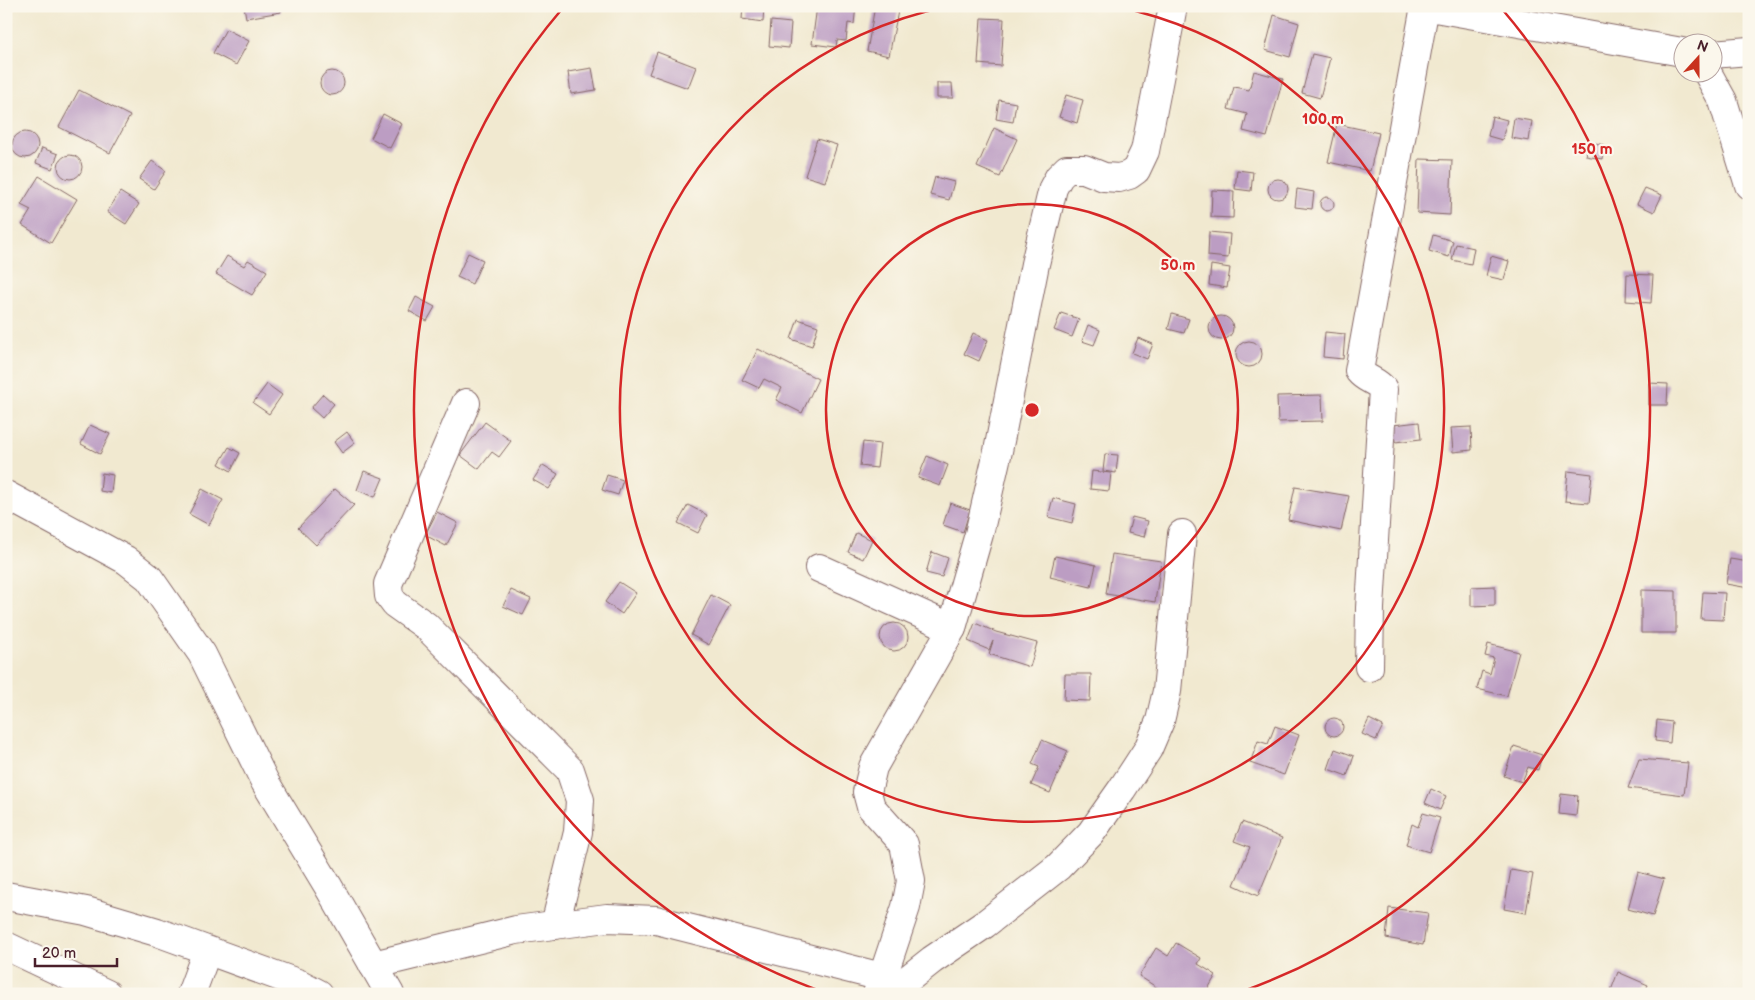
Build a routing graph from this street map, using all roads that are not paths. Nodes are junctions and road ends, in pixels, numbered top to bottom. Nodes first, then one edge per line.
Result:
1 (1173, 6) edge
2 (1424, 6) edge
3 (1672, 50) edge
4 (1749, 51) edge
5 (1722, 53) edge
6 (1713, 82) edge
7 (1749, 185) edge
8 (466, 403) dead end
9 (6, 495) edge
10 (1182, 534) dead end
11 (819, 568) dead end
12 (952, 628) junction
13 (1369, 667) dead end
14 (6, 896) edge
15 (555, 925) junction
16 (6, 946) edge
17 (207, 952) junction
18 (373, 965) junction
19 (883, 988) edge
20 (107, 994) edge
21 (191, 994) edge
22 (319, 994) edge
23 (390, 994) edge

1 - 12 street
2 - 3 street
2 - 13 street
4 - 5 street
6 - 7 street
8 - 15 street
9 - 18 street
10 - 19 street
11 - 12 street
12 - 19 street
14 - 17 street
15 - 18 street
15 - 19 street
16 - 20 street
17 - 21 street
17 - 22 street
18 - 23 street

